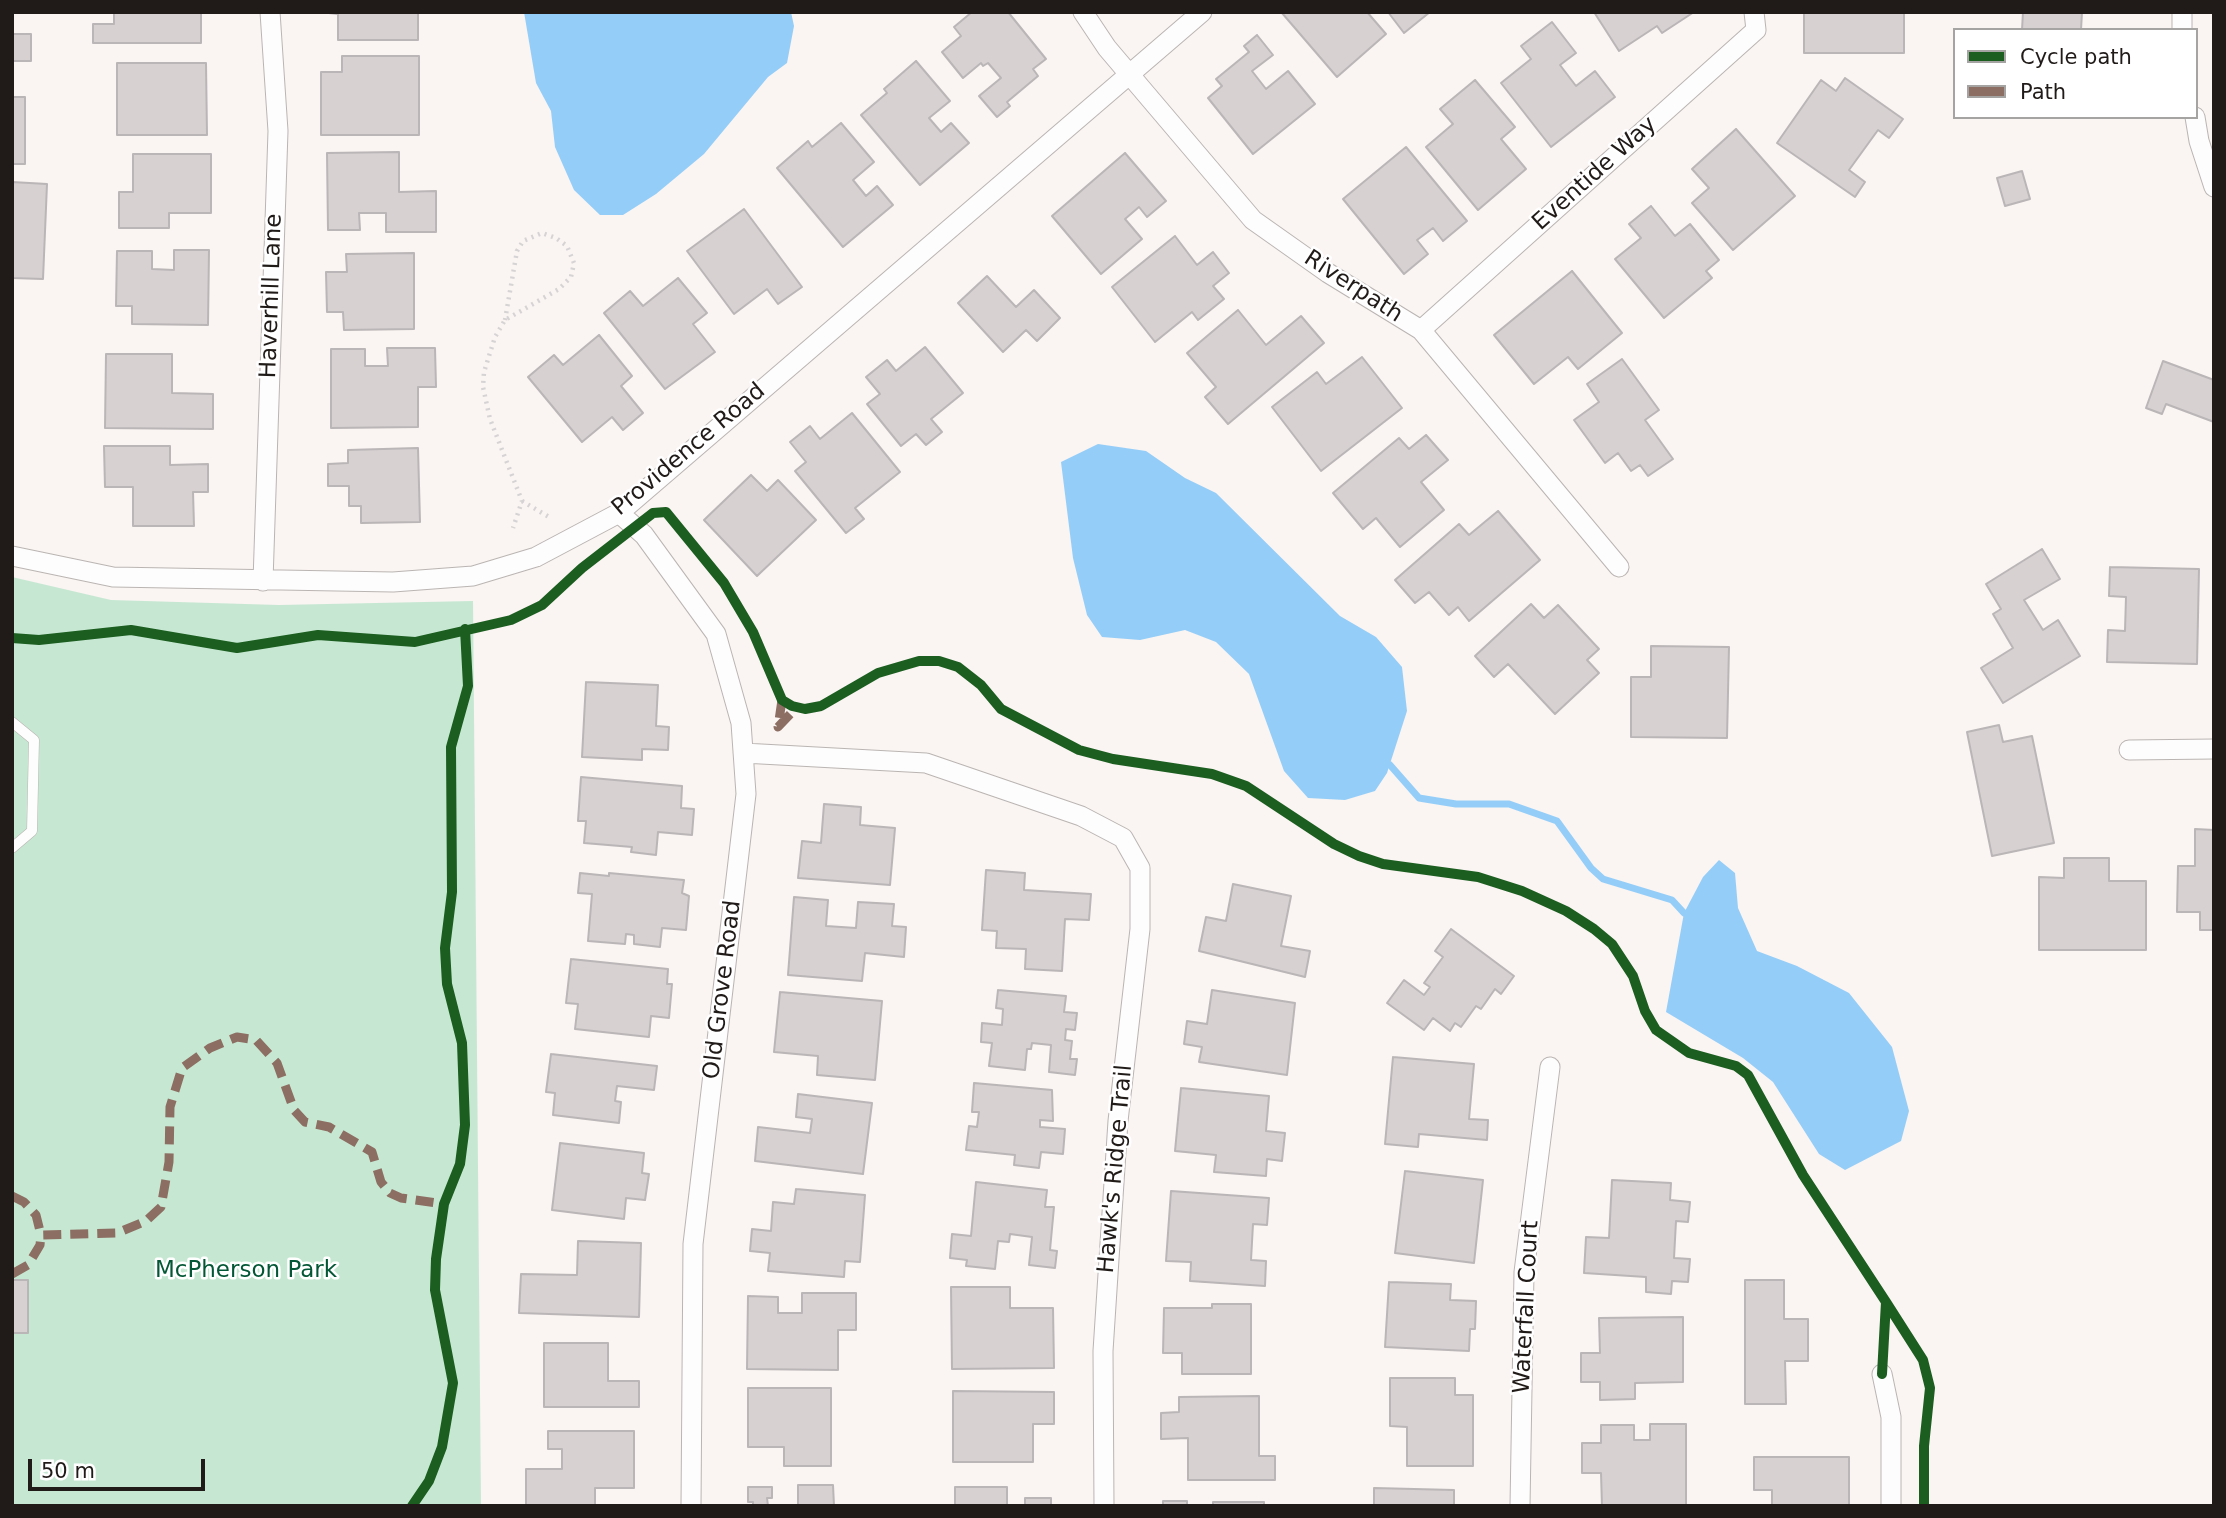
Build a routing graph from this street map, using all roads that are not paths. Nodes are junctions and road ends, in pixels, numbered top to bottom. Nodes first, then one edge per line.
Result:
1 (270, 12) edge
2 (1083, 12) edge
3 (1202, 12) edge
4 (1754, 12) edge
5 (1129, 74) junction
6 (2195, 119) edge
7 (2214, 187) edge
8 (1421, 330) junction
9 (619, 513) junction
10 (12, 556) edge
11 (1619, 567) dead end
12 (262, 581) junction
13 (12, 722) edge
14 (2214, 749) edge
15 (2129, 750) dead end
16 (743, 753) junction
17 (12, 848) edge
18 (1550, 1067) dead end
19 (1882, 1374) dead end
20 (691, 1506) edge
21 (1104, 1506) edge
22 (1521, 1506) edge
23 (1891, 1506) edge

1 - 12 street, Haverhill Lane
2 - 5 street, Riverpath
3 - 5 street, Providence Road
4 - 8 street, Eventide Way
5 - 8 street, Riverpath
5 - 9 street, Providence Road
6 - 7 street
8 - 11 street, Riverpath
9 - 12 street, Providence Road
9 - 16 street, Old Grove Road
10 - 12 street, Providence Road
13 - 17 lane
14 - 15 street
16 - 20 street, Old Grove Road
16 - 21 street, Hawk's Ridge Trail
18 - 22 street, Waterfall Court
19 - 23 street

